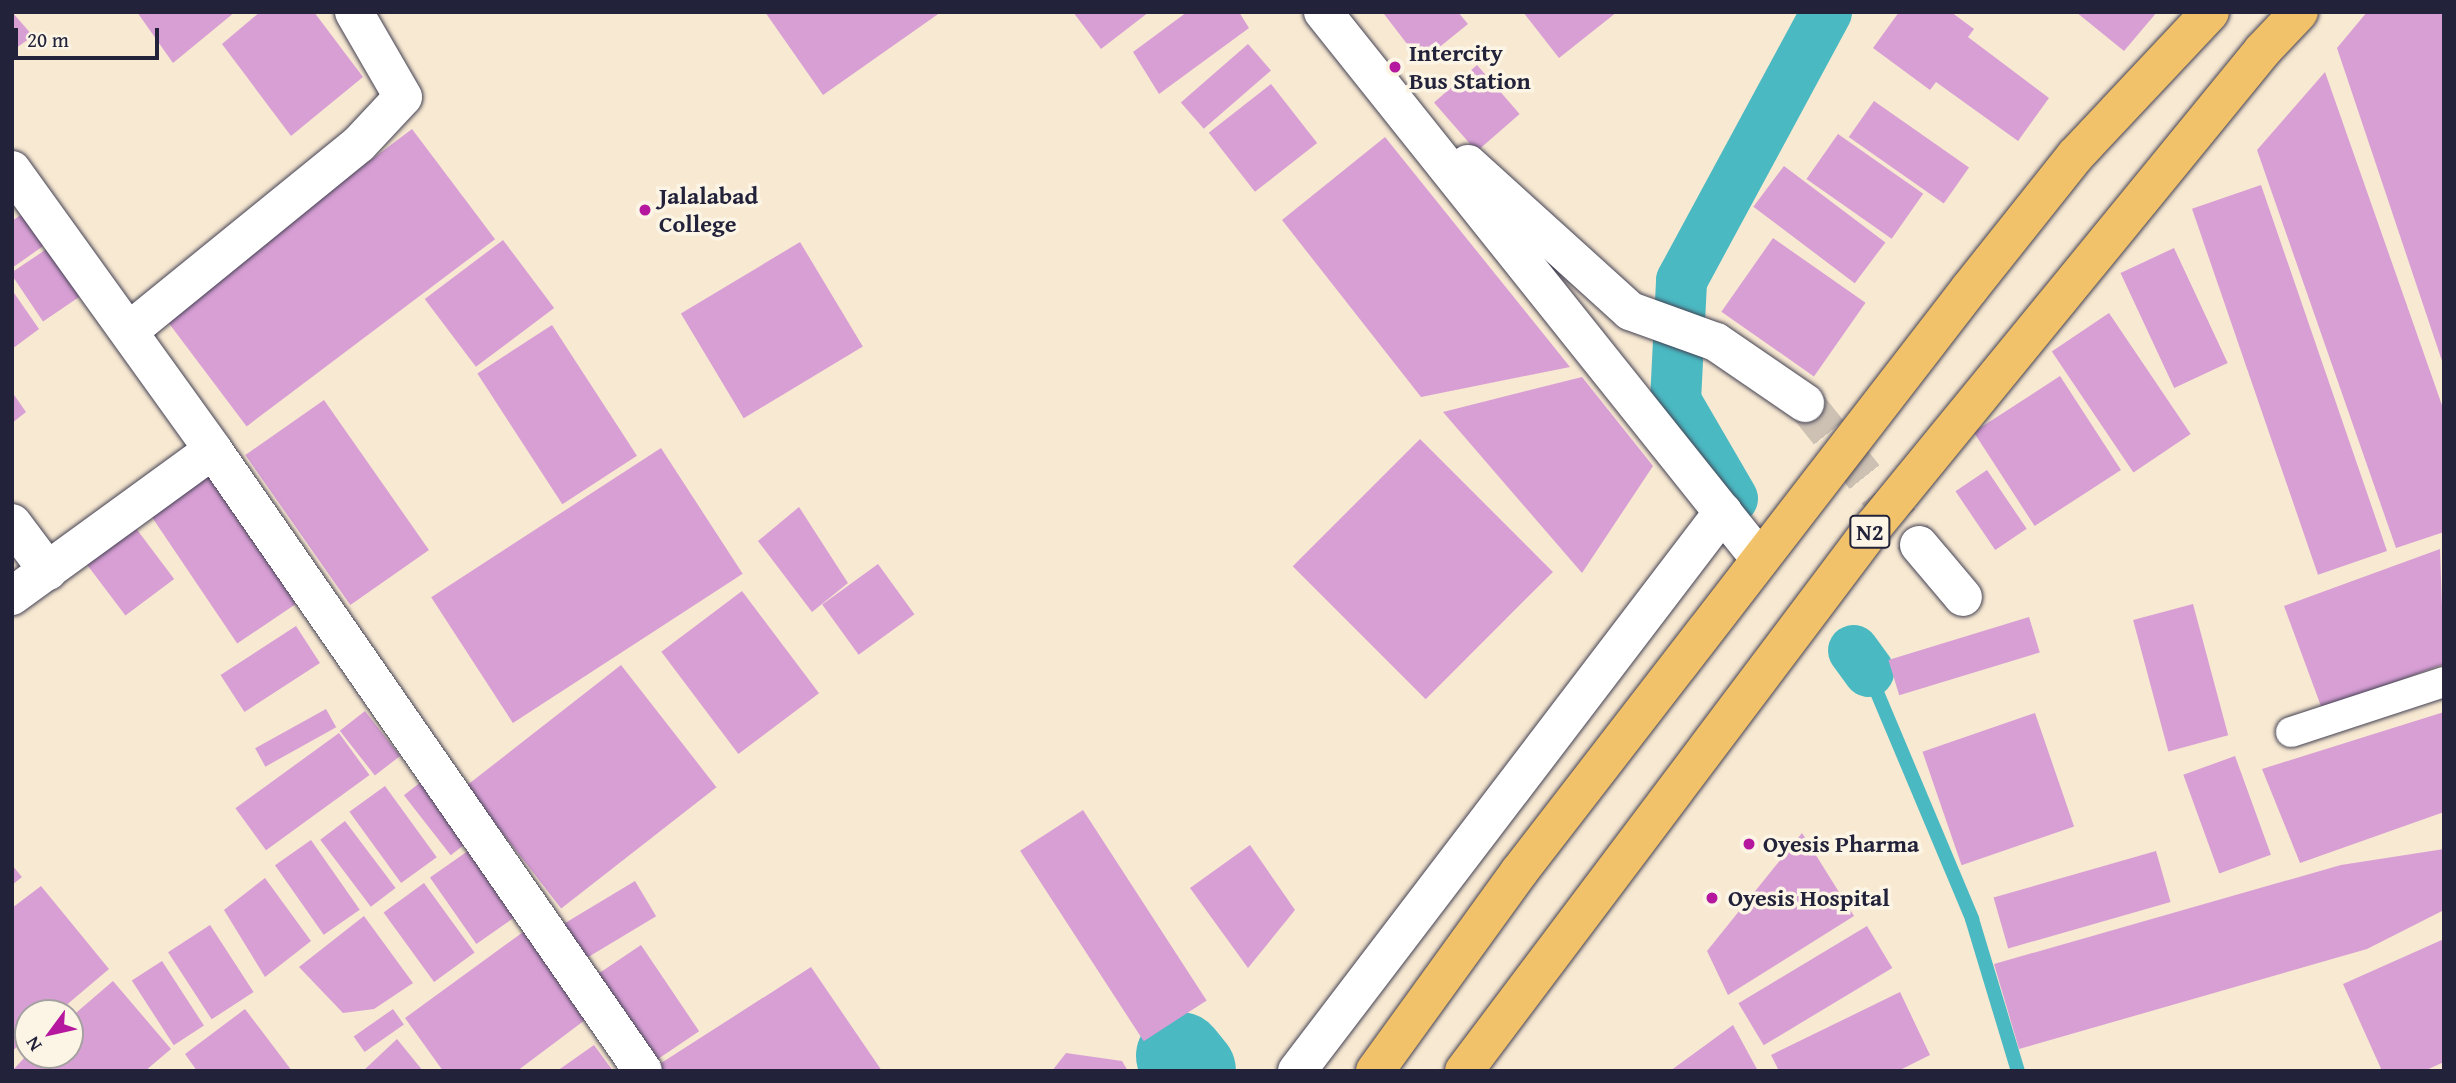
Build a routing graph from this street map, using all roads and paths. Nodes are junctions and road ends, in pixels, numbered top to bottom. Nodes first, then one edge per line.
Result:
1 (354, 12) edge
2 (1322, 12) edge
3 (1347, 12) edge
4 (2210, 12) edge
5 (2300, 12) edge
6 (12, 170) edge
7 (129, 331) junction
8 (1805, 403) tunnel mouth
9 (213, 450) junction
10 (1723, 512) junction
11 (12, 523) edge
12 (1919, 545) tunnel mouth
13 (1760, 559) junction
14 (48, 570) junction
15 (12, 596) edge
16 (1963, 597) dead end
17 (2444, 682) edge
18 (2291, 732) dead end
19 (643, 1071) edge
20 (1297, 1071) edge
21 (1375, 1071) edge
22 (1464, 1071) edge

1 - 7 street
2 - 10 street
3 - 8 street
4 - 13 highway
5 - 22 highway, N2
6 - 7 street
7 - 9 street
9 - 14 street
9 - 19 street
10 - 13 street
10 - 20 street
11 - 14 street
12 - 16 street
13 - 21 highway
14 - 15 street
17 - 18 lane

